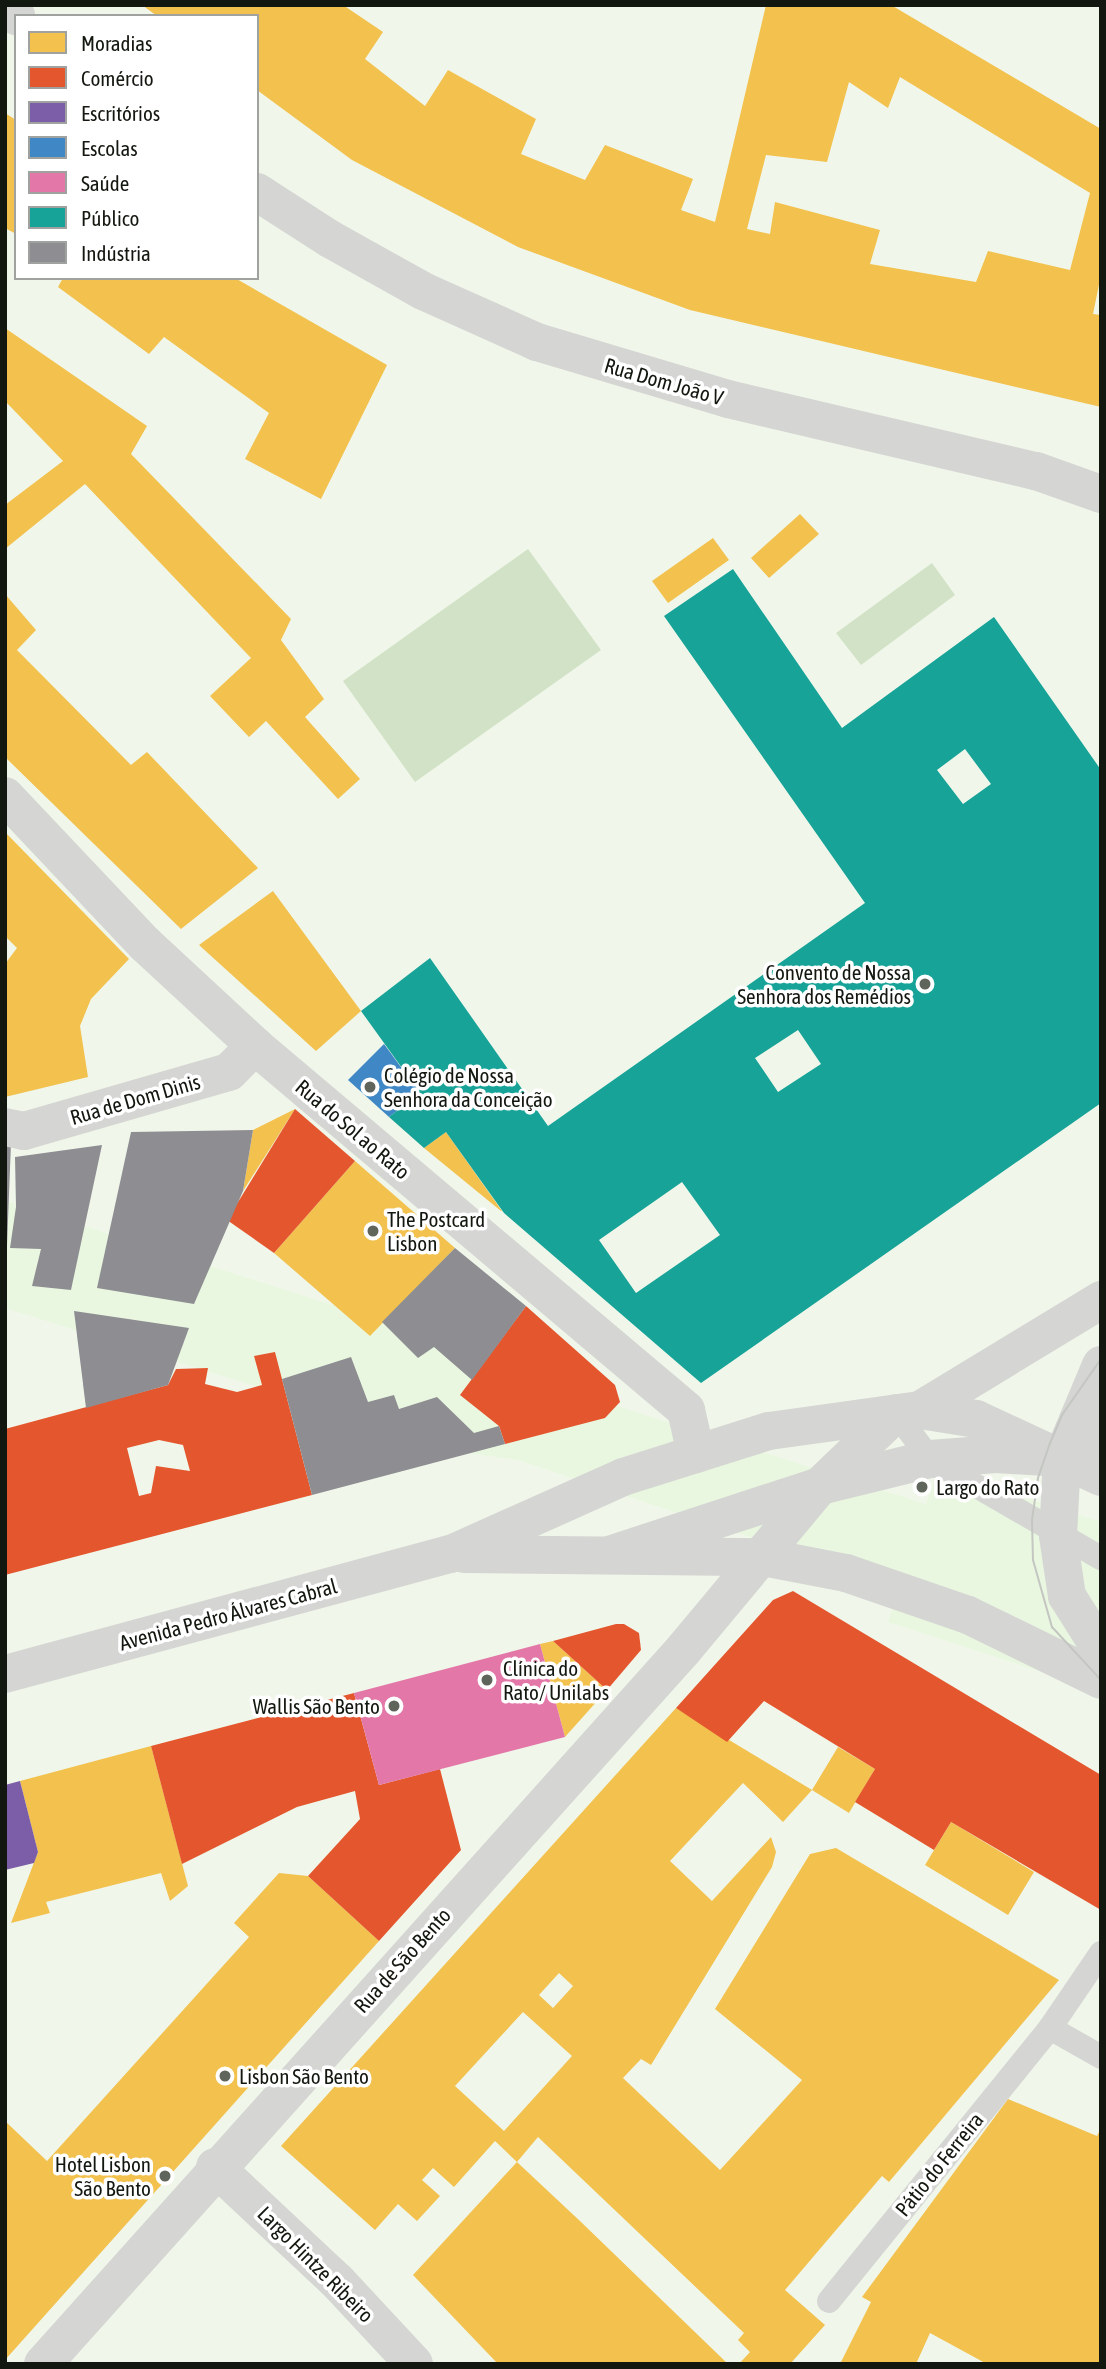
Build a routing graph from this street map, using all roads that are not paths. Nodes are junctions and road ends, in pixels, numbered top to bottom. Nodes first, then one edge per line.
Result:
1 (259, 193) edge
2 (1101, 494) edge
3 (5, 796) edge
4 (255, 1046) junction
5 (5, 1127) edge
6 (1101, 1300) edge
7 (1101, 1365) edge
8 (908, 1411) junction
9 (1101, 1435) edge
10 (696, 1454) junction
11 (1062, 1458) junction
12 (930, 1459) junction
13 (1101, 1477) edge
14 (820, 1486) junction
15 (1058, 1536) junction
16 (451, 1554) junction
17 (606, 1556) junction
18 (763, 1557) junction
19 (1101, 1558) edge
20 (1101, 1650) edge
21 (5, 1674) edge
22 (1101, 1679) edge
23 (1101, 1953) edge
24 (1049, 2028) junction
25 (1101, 2057) edge
26 (215, 2167) junction
27 (829, 2301) dead end
28 (56, 2359) edge
29 (414, 2364) edge

1 - 2 main road, Rua Dom João V
3 - 4 main road, Rua do Sol ao Rato
4 - 5 main road, Rua de Dom Dinis
4 - 10 main road, Rua do Sol ao Rato
6 - 8 main road
7 - 11 main road
8 - 10 main road
8 - 11 main road
8 - 12 lane
8 - 14 main road, Rua de São Bento
9 - 11 main road
10 - 16 main road
11 - 12 main road
11 - 13 main road
11 - 15 main road
12 - 14 main road
12 - 15 lane
14 - 17 main road
14 - 18 main road, Rua de São Bento
15 - 19 lane
15 - 20 main road
16 - 17 main road
16 - 21 main road, Avenida Pedro Álvares Cabral
17 - 18 main road
18 - 22 main road
18 - 26 main road, Rua de São Bento
23 - 24 lane, Pátio do Ferreira
24 - 25 lane
24 - 27 lane, Pátio do Ferreira
26 - 28 main road, Rua de São Bento
26 - 29 main road, Largo Hintze Ribeiro

